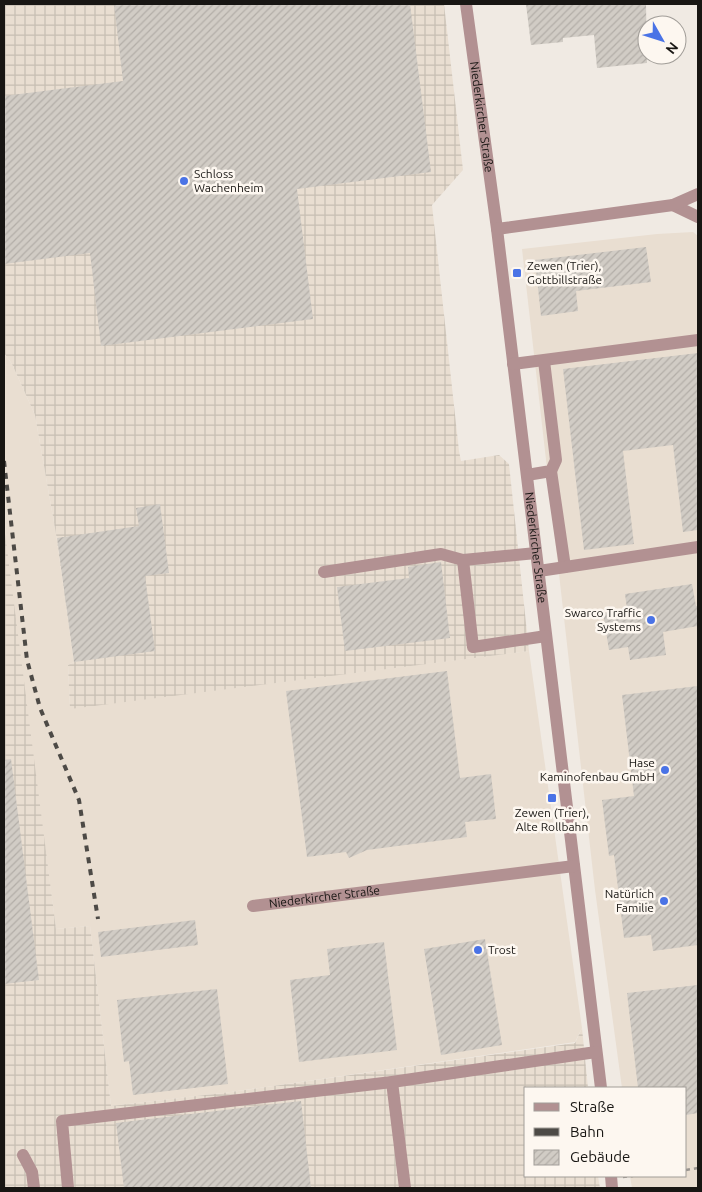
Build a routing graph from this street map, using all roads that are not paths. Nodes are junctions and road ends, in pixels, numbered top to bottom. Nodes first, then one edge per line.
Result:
1 (466, 4) edge
2 (698, 194) edge
3 (673, 205) junction
4 (698, 206) edge
5 (698, 218) edge
6 (497, 228) junction
7 (698, 340) edge
8 (544, 360) junction
9 (513, 364) junction
10 (551, 471) junction
11 (527, 475) junction
12 (698, 548) edge
13 (536, 552) junction
14 (463, 560) junction
15 (564, 567) junction
16 (538, 570) junction
17 (324, 572) dead end
18 (546, 636) junction
19 (574, 866) junction
20 (253, 906) dead end
21 (596, 1052) junction
22 (392, 1082) junction
23 (601, 1087) edge
24 (23, 1155) dead end
25 (34, 1188) edge
26 (68, 1188) edge
27 (404, 1188) edge

1 - 6 street, Niederkircher Straße
2 - 3 street
3 - 4 street
3 - 5 street
3 - 6 street
6 - 9 street, Niederkircher Straße
7 - 8 street
8 - 9 street
8 - 10 street
9 - 11 street, Niederkircher Straße
10 - 11 street
10 - 15 street
11 - 13 street, Niederkircher Straße
12 - 15 street
13 - 14 street
13 - 16 street, Niederkircher Straße
14 - 17 street
14 - 18 street
15 - 16 street
16 - 18 street, Niederkircher Straße
18 - 19 street, Niederkircher Straße
19 - 20 street, Niederkircher Straße
19 - 21 street, Niederkircher Straße
21 - 22 street
21 - 23 street, Niederkircher Straße
22 - 26 street
22 - 27 street
24 - 25 street

